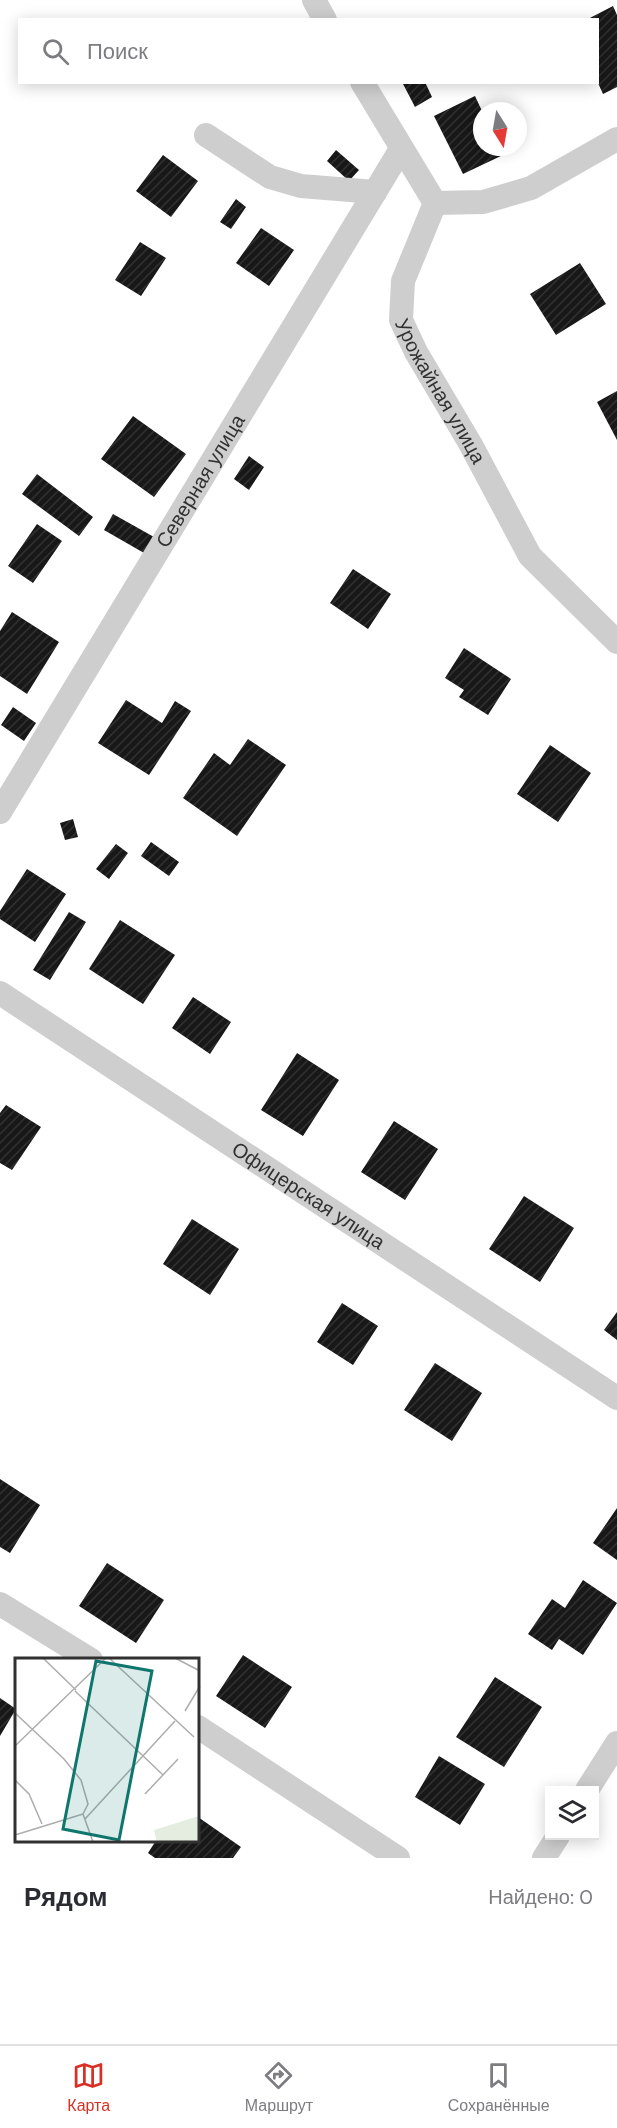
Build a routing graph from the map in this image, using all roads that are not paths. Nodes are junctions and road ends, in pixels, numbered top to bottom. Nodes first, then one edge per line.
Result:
1 (314, 0) edge
2 (325, 18) edge
3 (363, 84) edge
4 (206, 135) dead end
5 (617, 139) edge
6 (401, 149) junction
7 (375, 192) junction
8 (435, 203) junction
9 (617, 642) edge
10 (0, 812) edge
11 (0, 993) edge
12 (617, 1398) edge
13 (0, 1605) edge
14 (88, 1658) edge
15 (200, 1728) edge
16 (617, 1743) edge
17 (590, 1786) edge
18 (555, 1840) edge
19 (398, 1858) edge
20 (544, 1858) edge

1 - 2 street
3 - 6 street
4 - 7 street
5 - 8 street
6 - 7 street, Северная улица
6 - 8 street
7 - 10 street, Северная улица
8 - 9 street, Урожайная улица
11 - 12 street, Офицерская улица
13 - 14 street
15 - 19 street
16 - 17 street
18 - 20 street

